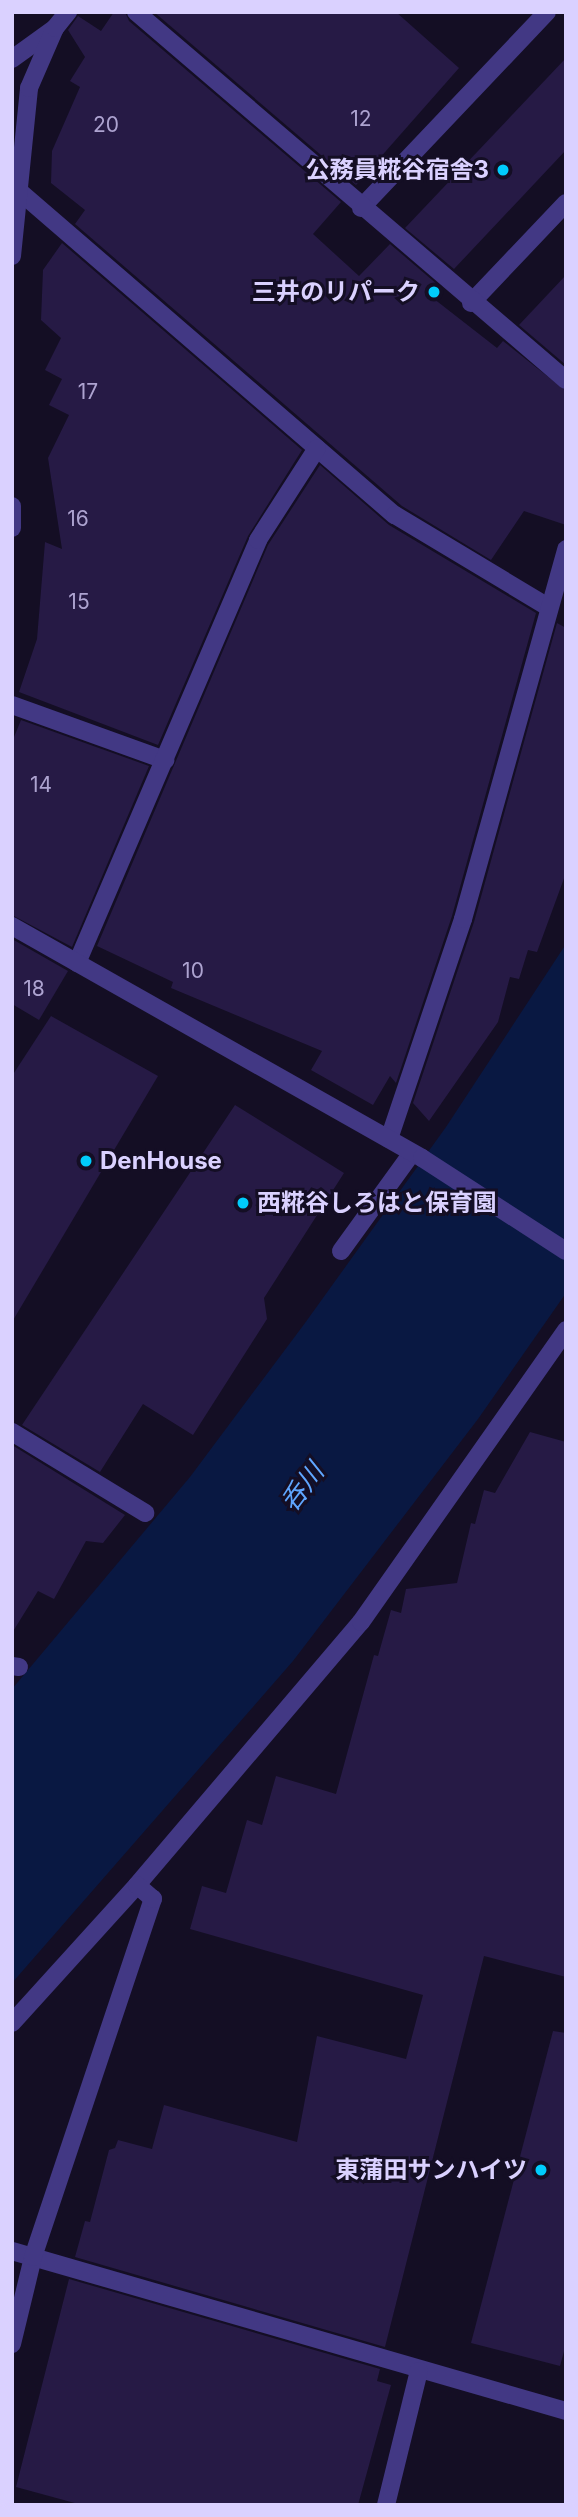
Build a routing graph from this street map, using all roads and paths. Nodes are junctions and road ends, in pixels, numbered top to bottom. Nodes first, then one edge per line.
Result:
1 (68, 12) edge
2 (136, 12) edge
3 (547, 12) edge
4 (55, 27) junction
5 (12, 59) edge
6 (19, 191) junction
7 (566, 203) edge
8 (361, 208) junction
9 (12, 256) edge
10 (471, 303) junction
11 (566, 380) edge
12 (317, 448) junction
13 (12, 506) edge
14 (12, 528) edge
15 (566, 549) edge
16 (548, 607) junction
17 (12, 705) edge
18 (165, 760) junction
19 (12, 926) edge
20 (77, 963) junction
21 (389, 1139) junction
22 (417, 1156) junction
23 (341, 1251) dead end
24 (566, 1251) edge
25 (566, 1330) edge
26 (12, 1432) edge
27 (145, 1513) dead end
28 (138, 1885) junction
29 (12, 2023) edge
30 (12, 2251) edge
31 (33, 2257) junction
32 (12, 2344) edge
33 (419, 2371) junction
34 (566, 2411) edge
35 (386, 2505) edge

1 - 4 street
2 - 8 street
3 - 8 street
4 - 5 street
4 - 6 street
6 - 9 street
6 - 12 street
7 - 10 street
8 - 10 street
10 - 11 street
12 - 16 street
12 - 18 street
13 - 14 street
15 - 16 street
16 - 21 street
17 - 18 street
18 - 20 street
19 - 20 street
20 - 21 street
21 - 22 street
22 - 23 street
22 - 24 street
25 - 28 street
26 - 27 street
28 - 29 street
28 - 31 street
30 - 31 street
31 - 32 street
31 - 33 street
33 - 34 street
33 - 35 street

